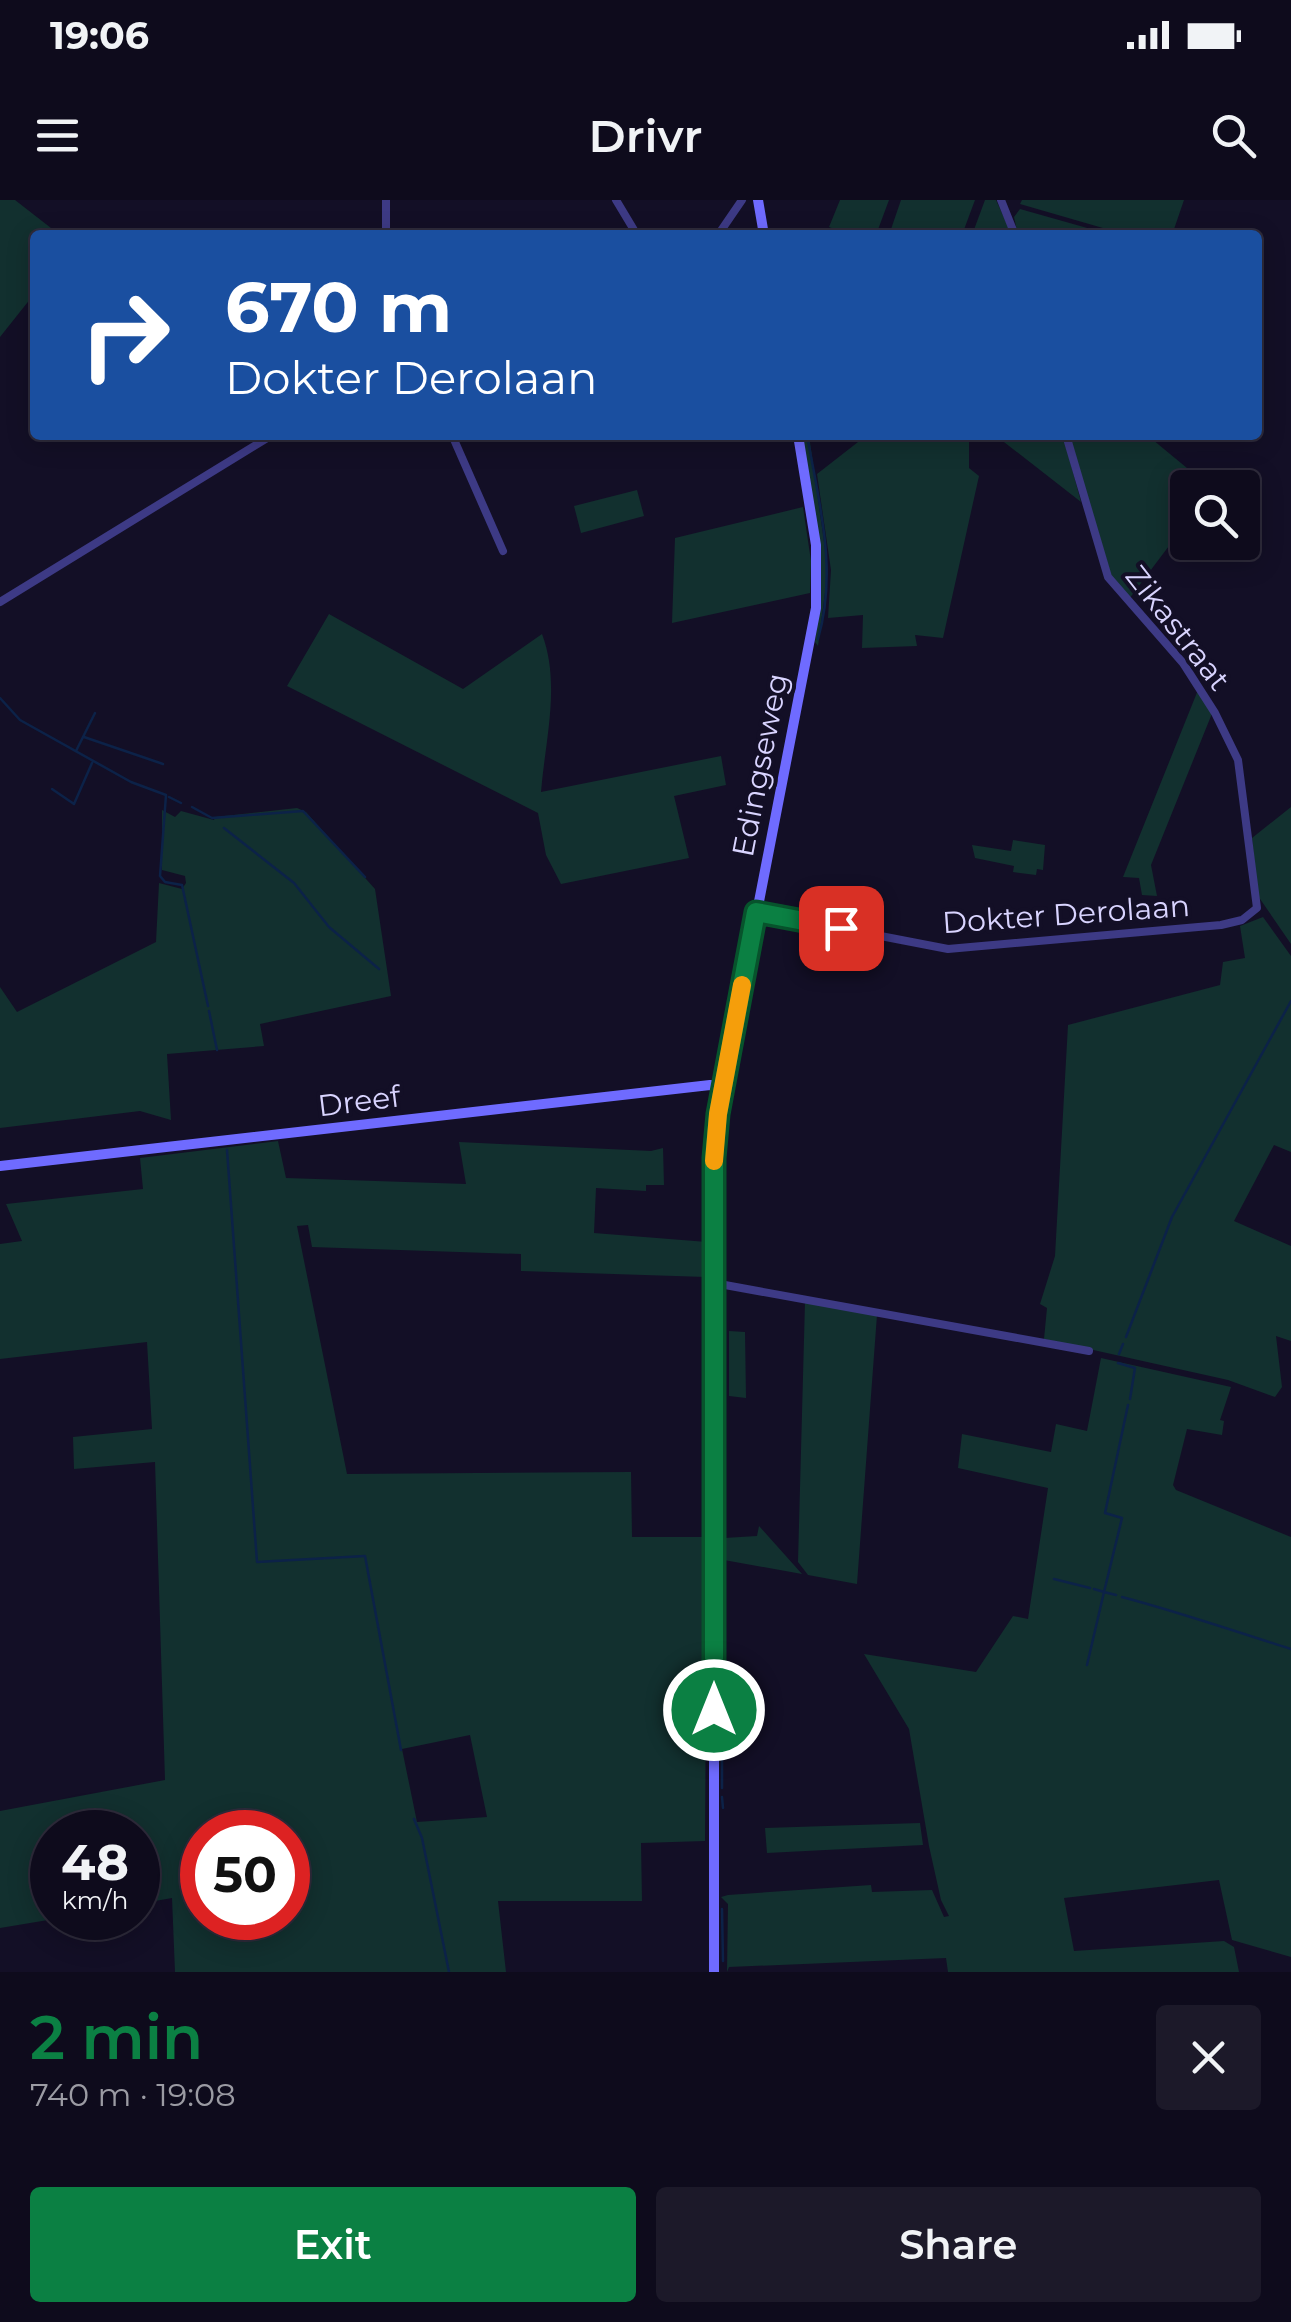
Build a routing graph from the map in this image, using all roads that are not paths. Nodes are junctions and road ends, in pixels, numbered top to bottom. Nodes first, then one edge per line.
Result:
1 (386, 200) edge
2 (616, 200) edge
3 (742, 200) edge
4 (758, 200) edge
5 (1002, 200) edge
6 (386, 230) edge
7 (634, 230) edge
8 (721, 230) edge
9 (763, 230) edge
10 (1014, 230) edge
11 (264, 440) edge
12 (454, 440) edge
13 (799, 440) edge
14 (1067, 440) edge
15 (503, 551) dead end
16 (0, 602) edge
17 (1257, 908) joint
18 (756, 912) junction
19 (723, 1087) junction
20 (0, 1166) edge
21 (714, 1283) junction
22 (1090, 1350) dead end
23 (714, 1972) edge

1 - 6 street
2 - 7 street
3 - 8 street
4 - 9 main road
5 - 10 street
11 - 16 street
12 - 15 street
13 - 18 main road, Edingseweg
14 - 17 street, Zikastraat
17 - 18 street, Dokter Derolaan
18 - 19 main road, Edingseweg
19 - 20 main road, Dreef
19 - 21 main road, Edingseweg
21 - 22 street
21 - 23 main road, Edingseweg

